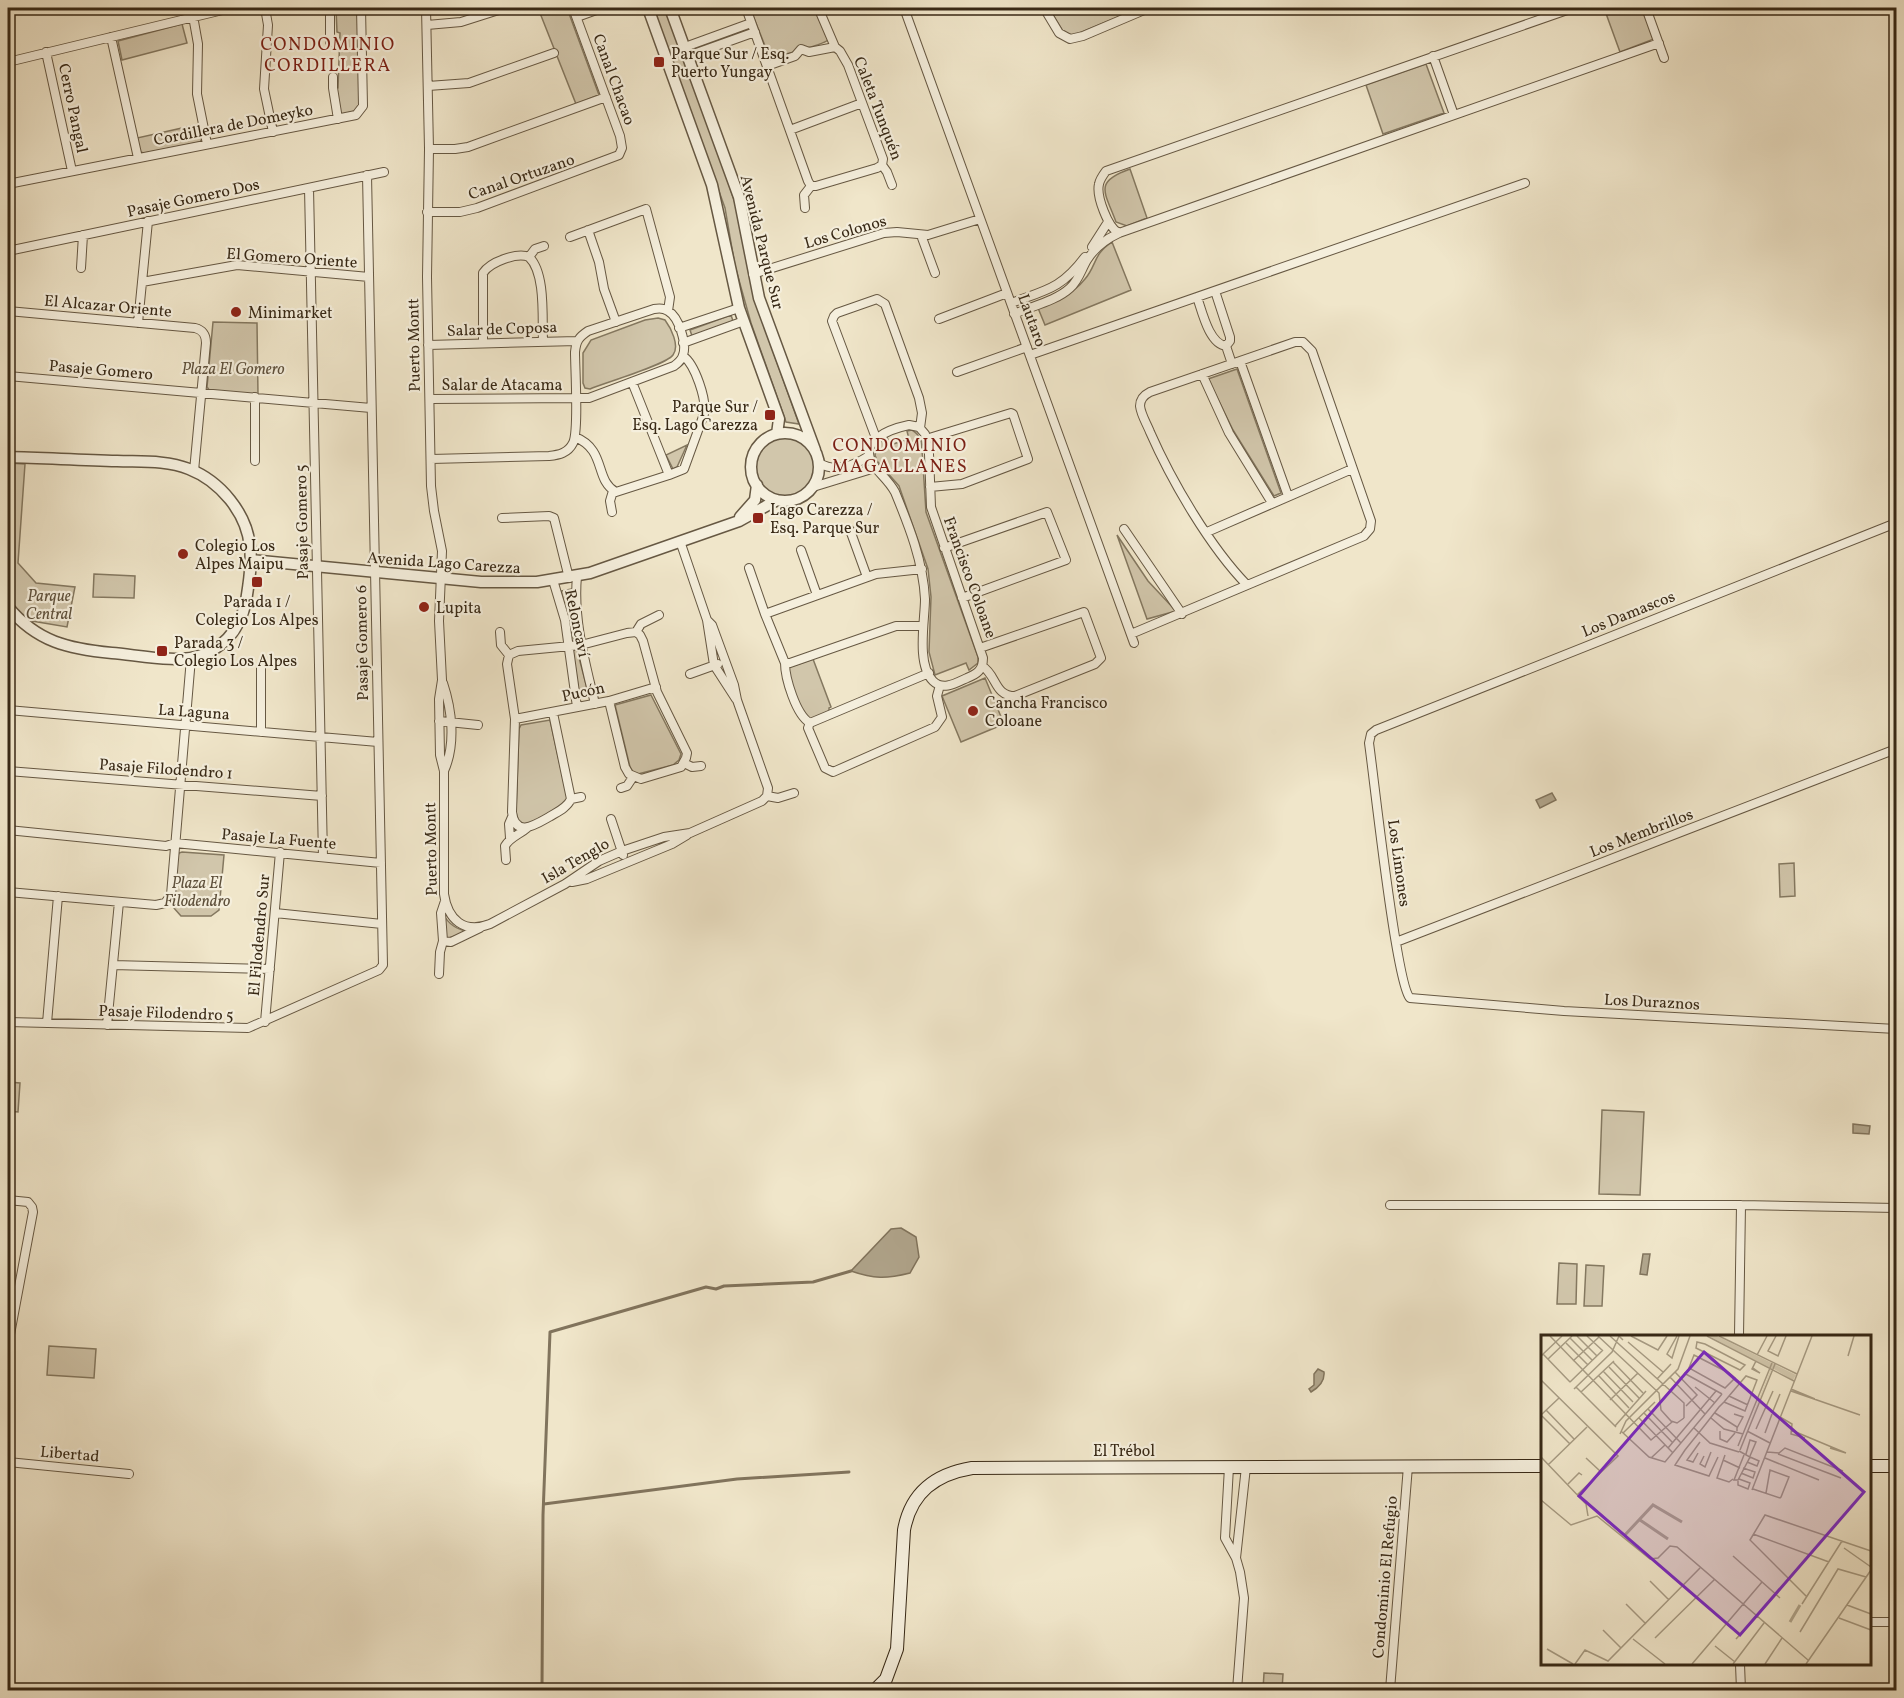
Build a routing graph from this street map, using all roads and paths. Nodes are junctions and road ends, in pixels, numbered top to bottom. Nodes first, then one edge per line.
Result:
1 (231, 8) edge
2 (265, 8) edge
3 (330, 8) edge
4 (362, 8) edge
5 (426, 8) edge
6 (504, 8) edge
7 (573, 8) edge
8 (602, 8) edge
9 (648, 8) edge
10 (670, 8) edge
11 (746, 8) edge
12 (904, 8) edge
13 (1044, 8) edge
14 (1149, 8) edge
15 (1573, 8) edge
16 (1646, 8) edge
17 (820, 12) dead end
18 (193, 16) junction
19 (577, 17) junction
20 (752, 23) junction
21 (427, 25) junction
22 (755, 32) junction
23 (111, 37) junction
24 (330, 42) dead end
25 (1659, 43) junction
26 (835, 47) junction
27 (46, 52) junction
28 (687, 52) junction
29 (554, 53) dead end
30 (1433, 56) junction
31 (1664, 58) dead end
32 (8, 62) edge
33 (767, 66) junction
34 (333, 77) dead end
35 (428, 86) junction
36 (606, 98) junction
37 (862, 103) junction
38 (1454, 115) junction
39 (338, 119) junction
40 (790, 130) junction
41 (273, 132) junction
42 (207, 144) junction
43 (429, 149) junction
44 (621, 152) joint
45 (138, 158) junction
46 (882, 165) junction
47 (72, 171) junction
48 (384, 172) dead end
49 (367, 175) junction
50 (1525, 183) dead end
51 (8, 184) edge
52 (892, 185) dead end
53 (811, 186) junction
54 (309, 188) junction
55 (805, 208) dead end
56 (427, 212) junction
57 (980, 219) junction
58 (148, 221) junction
59 (1108, 222) junction
60 (588, 230) junction
61 (1119, 233) junction
62 (83, 235) junction
63 (921, 236) junction
64 (570, 237) dead end
65 (544, 246) dead end
66 (8, 251) edge
67 (529, 256) junction
68 (81, 268) dead end
69 (311, 271) junction
70 (935, 273) dead end
71 (753, 274) junction
72 (369, 277) junction
73 (142, 282) junction
74 (1215, 291) junction
75 (1007, 293) junction
76 (1197, 297) junction
77 (1011, 303) junction
78 (739, 308) junction
79 (8, 311) edge
80 (668, 311) junction
81 (1014, 314) junction
82 (939, 319) dead end
83 (744, 321) junction
84 (616, 322) junction
85 (138, 323) junction
86 (679, 328) junction
87 (577, 341) junction
88 (543, 342) junction
89 (683, 343) junction
90 (483, 344) junction
91 (428, 345) junction
92 (1226, 346) junction
93 (1028, 351) junction
94 (683, 357) junction
95 (1236, 362) junction
96 (957, 372) dead end
97 (1202, 374) junction
98 (8, 376) edge
99 (632, 382) junction
100 (202, 392) junction
101 (255, 397) junction
102 (575, 398) junction
103 (429, 399) junction
104 (314, 403) junction
105 (371, 408) junction
106 (920, 428) junction
107 (777, 434) junction
108 (575, 437) junction
109 (876, 438) junction
110 (926, 439) junction
111 (815, 450) junction
112 (869, 456) junction
113 (8, 457) edge
114 (431, 459) junction
115 (255, 461) dead end
116 (819, 463) junction
117 (875, 468) junction
118 (1352, 469) junction
119 (194, 471) junction
120 (669, 476) junction
121 (756, 485) junction
122 (813, 487) junction
123 (930, 487) junction
124 (613, 491) junction
125 (1288, 496) junction
126 (777, 500) junction
127 (1272, 503) junction
128 (612, 512) dead end
129 (502, 518) dead end
130 (733, 522) junction
131 (1896, 523) edge
132 (1124, 529) dead end
133 (850, 530) dead end
134 (1207, 532) junction
135 (680, 542) junction
136 (944, 548) junction
137 (801, 550) dead end
138 (251, 560) junction
139 (317, 566) junction
140 (749, 568) dead end
141 (922, 568) junction
142 (375, 572) junction
143 (573, 577) junction
144 (867, 577) junction
145 (442, 578) junction
146 (553, 580) junction
147 (1248, 585) junction
148 (817, 595) junction
149 (962, 598) junction
150 (8, 607) edge
151 (765, 614) junction
152 (1182, 614) junction
153 (659, 615) dead end
154 (707, 620) junction
155 (923, 626) junction
156 (500, 632) dead end
157 (636, 632) junction
158 (581, 645) junction
159 (569, 647) junction
160 (980, 648) junction
161 (509, 655) junction
162 (191, 658) junction
163 (726, 661) junction
164 (785, 663) junction
165 (714, 665) junction
166 (982, 666) junction
167 (261, 668) dead end
168 (929, 673) junction
169 (690, 674) dead end
170 (442, 680) junction
171 (940, 685) junction
172 (656, 687) junction
173 (737, 700) junction
174 (609, 701) junction
175 (595, 704) junction
176 (577, 707) junction
177 (8, 710) edge
178 (554, 713) junction
179 (515, 718) junction
180 (439, 721) junction
181 (452, 722) junction
182 (810, 723) junction
183 (478, 725) dead end
184 (185, 726) junction
185 (261, 732) junction
186 (1371, 734) joint
187 (321, 737) junction
188 (378, 742) junction
189 (1896, 749) edge
190 (684, 763) junction
191 (701, 766) dead end
192 (8, 771) edge
193 (444, 771) junction
194 (633, 777) junction
195 (179, 785) junction
196 (621, 788) dead end
197 (768, 792) junction
198 (794, 793) dead end
199 (322, 796) junction
200 (581, 796) dead end
201 (570, 799) junction
202 (512, 817) junction
203 (611, 819) dead end
204 (527, 828) junction
205 (8, 830) edge
206 (690, 833) junction
207 (510, 838) junction
208 (175, 843) junction
209 (622, 851) junction
210 (280, 852) junction
211 (323, 856) junction
212 (506, 860) dead end
213 (625, 862) junction
214 (381, 863) junction
215 (565, 884) junction
216 (8, 892) edge
217 (58, 896) junction
218 (445, 900) junction
219 (119, 902) junction
220 (275, 913) junction
221 (382, 924) junction
222 (483, 926) junction
223 (443, 942) junction
224 (1396, 942) junction
225 (113, 965) junction
226 (382, 967) joint
227 (270, 969) junction
228 (439, 974) dead end
229 (1407, 996) joint
230 (8, 1022) edge
231 (265, 1022) junction
232 (47, 1023) junction
233 (107, 1025) junction
234 (1896, 1029) edge
235 (8, 1200) edge
236 (1741, 1204) junction
237 (1390, 1205) dead end
238 (1896, 1208) edge
239 (1739, 1335) edge
240 (8, 1345) edge
241 (8, 1462) edge
242 (1408, 1466) junction
243 (1541, 1466) edge
244 (1871, 1466) edge
245 (1896, 1466) edge
246 (1229, 1467) junction
247 (1246, 1467) junction
248 (129, 1474) dead end
249 (1236, 1558) junction
250 (1871, 1622) edge
251 (1896, 1622) edge
252 (1740, 1665) edge
253 (875, 1690) edge
254 (1237, 1690) edge
255 (1390, 1690) edge
256 (1741, 1690) edge

1 - 18 street
2 - 41 street
3 - 24 street
4 - 39 street, Cordillera de Domeyko
5 - 21 street, Puerto Montt
6 - 21 street
7 - 19 street, Canal Chacao
8 - 19 street, Canal Chacao
9 - 78 street
10 - 28 street, Avenida Parque Sur
11 - 20 street
12 - 57 street, Lautaro
13 - 14 street
15 - 30 street
16 - 25 street
17 - 26 street, Caleta Tunquén
18 - 23 street
18 - 42 street
19 - 36 street, Canal Chacao
20 - 22 street
20 - 28 street
21 - 35 street, Puerto Montt
22 - 28 street
22 - 33 street
23 - 27 street
23 - 45 street
25 - 31 street
25 - 38 street
26 - 33 street
26 - 37 street, Caleta Tunquén
27 - 32 street
27 - 47 street, Cerro Pangal
28 - 71 street, Avenida Parque Sur
29 - 35 street
30 - 38 street
30 - 59 street
33 - 40 street
34 - 39 street
35 - 43 street, Puerto Montt
36 - 43 street
36 - 44 street, Canal Chacao
37 - 40 street
37 - 46 street, Caleta Tunquén
38 - 61 street
39 - 41 street, Cordillera de Domeyko
40 - 53 street
41 - 42 street, Cordillera de Domeyko
42 - 45 street, Cordillera de Domeyko
43 - 56 street, Puerto Montt
44 - 56 street, Canal Ortuzano
45 - 47 street, Cordillera de Domeyko
46 - 52 street, Caleta Tunquén
46 - 53 street
47 - 51 street, Cordillera de Domeyko
48 - 49 street, Pasaje Gomero Dos
49 - 54 street, Pasaje Gomero Dos
49 - 72 street, Pasaje Gomero 6
50 - 74 street
53 - 55 street
54 - 58 street, Pasaje Gomero Dos
54 - 69 street, Pasaje Gomero 5
56 - 91 street, Puerto Montt
57 - 63 street, Los Colonos
57 - 75 street, Lautaro
58 - 62 street, Pasaje Gomero Dos
58 - 73 street
59 - 61 street
59 - 77 street
60 - 64 street
60 - 80 street
60 - 84 street
61 - 81 street
62 - 66 street, Pasaje Gomero Dos
62 - 68 street
63 - 70 street
63 - 71 street, Los Colonos
65 - 67 street
67 - 88 street
67 - 90 street
69 - 72 street, El Gomero Oriente
69 - 73 street, El Gomero Oriente
69 - 104 street, Pasaje Gomero 5
71 - 111 street, Avenida Parque Sur
72 - 105 street, Pasaje Gomero 6
73 - 85 street
74 - 76 street
74 - 92 street
75 - 77 street, Lautaro
75 - 82 street
76 - 92 street
76 - 93 street
77 - 81 street, Lautaro
78 - 83 street
78 - 86 street
79 - 85 street, El Alcazar Oriente
80 - 84 street
80 - 86 street
81 - 93 street, Lautaro
83 - 89 street
83 - 107 street
84 - 87 street
85 - 100 street, El Alcazar Oriente
86 - 89 street
87 - 88 street, Salar de Coposa
87 - 102 street
88 - 90 street, Salar de Coposa
89 - 94 street
90 - 91 street, Salar de Coposa
91 - 103 street, Puerto Montt
92 - 95 street
93 - 96 street
93 - 152 street, Lautaro
94 - 99 street, Salar de Atacama
94 - 120 street
95 - 97 street
95 - 118 street
95 - 125 street
97 - 127 street
97 - 134 street
98 - 100 street, Pasaje Gomero
99 - 102 street, Salar de Atacama
99 - 120 street
100 - 101 street, Pasaje Gomero
100 - 119 street
101 - 104 street, Pasaje Gomero
101 - 115 street
102 - 103 street, Salar de Atacama
102 - 108 street
103 - 114 street, Puerto Montt
104 - 105 street, Pasaje Gomero
104 - 139 street, Pasaje Gomero 5
105 - 142 street, Pasaje Gomero 6
106 - 109 street
106 - 109 street
106 - 110 street, Francisco Coloane
107 - 111 street
107 - 121 street
108 - 114 street
108 - 124 street
109 - 112 street
110 - 123 street, Francisco Coloane
110 - 123 street
111 - 116 street
112 - 116 street
112 - 117 street
113 - 119 street
114 - 145 street, Puerto Montt
116 - 122 street
117 - 122 street
117 - 141 street
118 - 125 street
118 - 147 street
119 - 138 street
120 - 124 street
121 - 126 street
121 - 130 street, Avenida Lago Carezza
122 - 126 street
123 - 136 street, Francisco Coloane
124 - 128 street
125 - 127 street
126 - 130 street, Avenida Lago Carezza
127 - 134 street
129 - 143 street, Reloncaví
130 - 135 street, Avenida Lago Carezza
131 - 186 street, Los Damascos
132 - 152 street
133 - 144 street
134 - 147 street
135 - 143 street, Avenida Lago Carezza
135 - 154 street
136 - 149 street, Francisco Coloane
136 - 149 street
137 - 148 street
138 - 139 street, Avenida Lago Carezza
138 - 162 street
139 - 142 street, Avenida Lago Carezza
139 - 187 street, Pasaje Gomero 5
140 - 151 street
141 - 144 street
141 - 155 street
142 - 145 street, Avenida Lago Carezza
142 - 188 street, Pasaje Gomero 6
143 - 146 street, Avenida Lago Carezza
143 - 158 street, Reloncaví
144 - 148 street
145 - 146 street, Avenida Lago Carezza
145 - 170 street, Puerto Montt
146 - 159 street, Reloncaví
147 - 152 street
148 - 151 street
149 - 160 street, Francisco Coloane
150 - 162 street
151 - 164 street
153 - 157 street
154 - 163 street
154 - 165 street
155 - 164 street
155 - 168 street
156 - 161 street
157 - 158 street
157 - 172 street
158 - 159 street
158 - 175 street, Reloncaví
159 - 161 street
159 - 176 street, Reloncaví
160 - 166 street, Francisco Coloane
160 - 166 street
161 - 179 street
162 - 184 street
163 - 165 street
163 - 173 street
164 - 182 street
165 - 169 street
165 - 173 street
166 - 171 street
167 - 185 street
168 - 171 street
168 - 182 street
170 - 180 street, Puerto Montt
170 - 181 street, Puerto Montt
171 - 182 street
172 - 174 street, Pucón
172 - 190 street
173 - 197 street
174 - 175 street, Pucón
174 - 194 street
175 - 176 street, Pucón
176 - 178 street, Pucón
177 - 184 street, La Laguna
178 - 179 street, Pucón
178 - 201 street
179 - 202 street
180 - 181 street
180 - 193 street, Puerto Montt
181 - 183 street
181 - 193 street, Puerto Montt
184 - 185 street, La Laguna
184 - 195 street
185 - 187 street, La Laguna
186 - 224 street, Los Limones
187 - 188 street, La Laguna
187 - 199 street, Pasaje Gomero 5
188 - 214 street, Pasaje Gomero 6
189 - 224 street, Los Membrillos
190 - 191 street
190 - 194 street
192 - 195 street, Pasaje Filodendro 1
193 - 218 street, Puerto Montt
194 - 196 street
195 - 199 street, Pasaje Filodendro 1
195 - 208 street
197 - 198 street
197 - 206 street, Isla Tenglo
199 - 211 street, Pasaje Gomero 5
200 - 201 street
201 - 204 street
202 - 204 street
202 - 207 street
203 - 209 street
204 - 207 street
205 - 208 street, Pasaje La Fuente
206 - 209 street, Isla Tenglo
206 - 213 street
207 - 212 street
208 - 210 street, Pasaje La Fuente
208 - 219 street
209 - 213 street
209 - 215 street, Isla Tenglo
210 - 211 street, Pasaje La Fuente
210 - 220 street, El Filodendro Sur
211 - 214 street, Pasaje La Fuente
213 - 215 street
214 - 221 street, Pasaje Gomero 6
215 - 222 street, Isla Tenglo
216 - 217 street
217 - 219 street
217 - 232 street
218 - 222 street, Puerto Montt
218 - 223 street
219 - 225 street
220 - 221 street
220 - 227 street, El Filodendro Sur
221 - 226 street, Pasaje Gomero 6
222 - 223 street, Isla Tenglo
223 - 228 street
224 - 229 street, Los Limones
225 - 227 street
225 - 233 street
226 - 231 street, Pasaje Filodendro 5
227 - 231 street, El Filodendro Sur
229 - 234 street, Los Duraznos
230 - 232 street, Pasaje Filodendro 5
231 - 233 street, Pasaje Filodendro 5
232 - 233 street, Pasaje Filodendro 5
235 - 240 street
236 - 237 street
236 - 238 street
236 - 239 street
241 - 248 street, Libertad
242 - 243 main road, El Trébol
242 - 247 main road, El Trébol
242 - 255 street, Condominio El Refugio
244 - 245 main road
246 - 247 main road, El Trébol
246 - 249 street
246 - 253 main road, El Trébol
247 - 249 street
249 - 254 street
250 - 251 street
252 - 256 street

